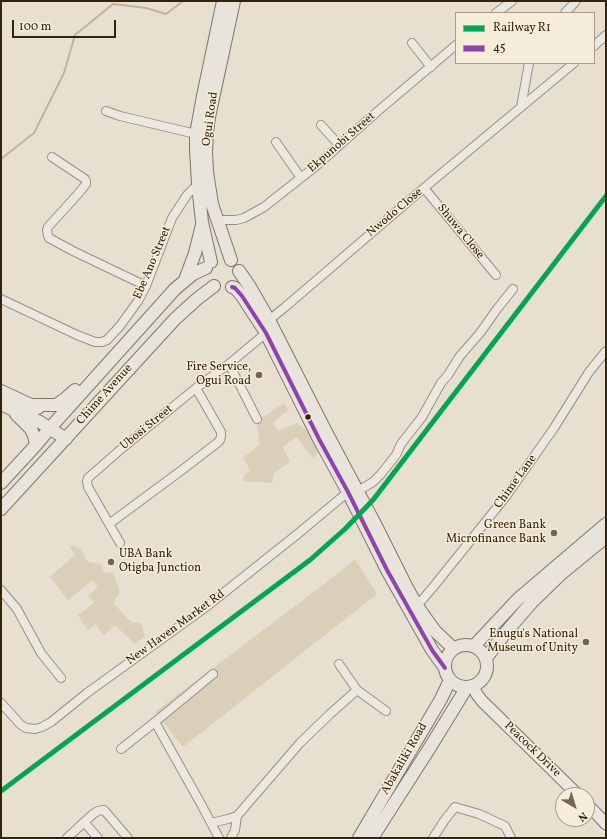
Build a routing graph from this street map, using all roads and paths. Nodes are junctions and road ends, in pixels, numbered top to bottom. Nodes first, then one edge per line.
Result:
1 (223, 1) edge
2 (234, 1) edge
3 (512, 1) edge
4 (576, 1) edge
5 (497, 12) edge
6 (566, 12) edge
7 (222, 29) junction
8 (606, 35) edge
9 (412, 42) dead end
10 (595, 45) edge
11 (455, 46) edge
12 (529, 64) edge
13 (573, 64) edge
14 (431, 67) junction
15 (208, 97) junction
16 (522, 107) junction
17 (106, 111) dead end
18 (321, 125) dead end
19 (196, 134) junction
20 (276, 142) dead end
21 (339, 145) junction
22 (52, 157) dead end
23 (301, 178) junction
24 (198, 184) junction
25 (424, 188) junction
26 (217, 220) junction
27 (202, 222) junction
28 (231, 260) junction
29 (208, 265) junction
30 (239, 271) junction
31 (496, 275) dead end
32 (185, 280) junction
33 (146, 286) junction
34 (214, 286) junction
35 (232, 287) junction
36 (513, 289) dead end
37 (1, 299) edge
38 (265, 326) junction
39 (606, 351) edge
40 (111, 360) junction
41 (229, 364) junction
42 (196, 388) junction
43 (1, 391) edge
44 (31, 405) junction
45 (5, 406) edge
46 (62, 415) junction
47 (257, 419) dead end
48 (78, 425) junction
49 (50, 428) junction
50 (66, 439) junction
51 (36, 445) junction
52 (1, 483) edge
53 (353, 492) junction
54 (1, 509) edge
55 (109, 524) junction
56 (606, 524) edge
57 (370, 525) junction
58 (606, 537) edge
59 (120, 543) dead end
60 (543, 584) junction
61 (1, 590) edge
62 (417, 606) junction
63 (474, 646) junction
64 (454, 649) junction
65 (486, 658) junction
66 (339, 664) dead end
67 (445, 668) junction
68 (213, 674) dead end
69 (60, 678) dead end
70 (450, 680) junction
71 (470, 686) junction
72 (357, 690) junction
73 (1, 703) edge
74 (386, 711) dead end
75 (155, 722) junction
76 (121, 749) dead end
77 (570, 787) edge
78 (595, 812) edge
79 (236, 816) junction
80 (84, 822) junction
81 (211, 822) junction
82 (606, 824) edge
83 (67, 838) edge
84 (98, 838) edge
85 (128, 838) edge
86 (219, 838) edge
87 (231, 838) edge
88 (359, 838) edge
89 (372, 838) edge
90 (434, 838) edge
91 (511, 838) edge

1 - 7 main road, Ogui Road
2 - 7 main road, Ogui Road
3 - 5 street
4 - 6 street
7 - 15 main road, Ogui Road
8 - 10 street
9 - 14 street
11 - 14 street, Ekpunobi Street
12 - 16 street
13 - 16 street, Nwodo Close
14 - 21 street, Ekpunobi Street
15 - 19 main road, Ogui Road
15 - 26 main road, Ogui Road
16 - 25 street, Nwodo Close
17 - 19 street
18 - 21 street
19 - 24 main road, Ogui Road
20 - 23 street
21 - 23 street, Ekpunobi Street
22 - 33 street
23 - 26 street, Ekpunobi Street
24 - 27 main road, Ogui Road
24 - 33 street, Ebe Ano Street
25 - 31 street, Shuwa Close
25 - 38 street, Nwodo Close
26 - 28 main road, Ogui Road
27 - 29 main road, Ogui Road
27 - 32 main road
28 - 29 main road
28 - 30 main road
29 - 32 main road, Chime Avenue
29 - 34 main road
30 - 35 main road
30 - 38 main road
32 - 40 main road, Chime Avenue
33 - 37 street, Ebe Ano Street
34 - 35 main road
34 - 48 main road, Chime Avenue
35 - 38 main road
36 - 53 street, New Haven Market Rd
38 - 41 street, Ubosi Street
38 - 53 main road
39 - 62 street, Chime Lane
40 - 44 main road
40 - 46 main road, Chime Avenue
41 - 42 street, Ubosi Street
41 - 47 street
42 - 55 street, Ubosi Street
42 - 55 street
43 - 44 main road
44 - 46 main road
45 - 49 main road
45 - 51 main road
46 - 48 main road
46 - 49 main road, Chime Avenue
48 - 50 main road, Chime Avenue
49 - 50 main road
49 - 51 main road, Chime Avenue
50 - 54 main road, Chime Avenue
51 - 52 main road, Chime Avenue
53 - 57 main road
53 - 73 street, New Haven Market Rd
55 - 59 street, Ubosi Street
56 - 60 main road
57 - 62 main road
57 - 67 main road
58 - 60 main road
60 - 63 main road
60 - 65 main road
61 - 69 street
62 - 64 main road
63 - 64 main road
63 - 65 main road
64 - 67 main road
65 - 71 main road
66 - 72 street
67 - 70 main road
68 - 75 street
70 - 71 main road
70 - 88 main road, Abakaliki Road
71 - 77 street, Peacock Drive
71 - 89 main road, Abakaliki Road
72 - 74 street
72 - 79 street
75 - 76 street
75 - 81 street
78 - 82 street
79 - 81 street
79 - 87 street
80 - 83 street
80 - 84 street
80 - 85 street
81 - 86 street
90 - 91 street

